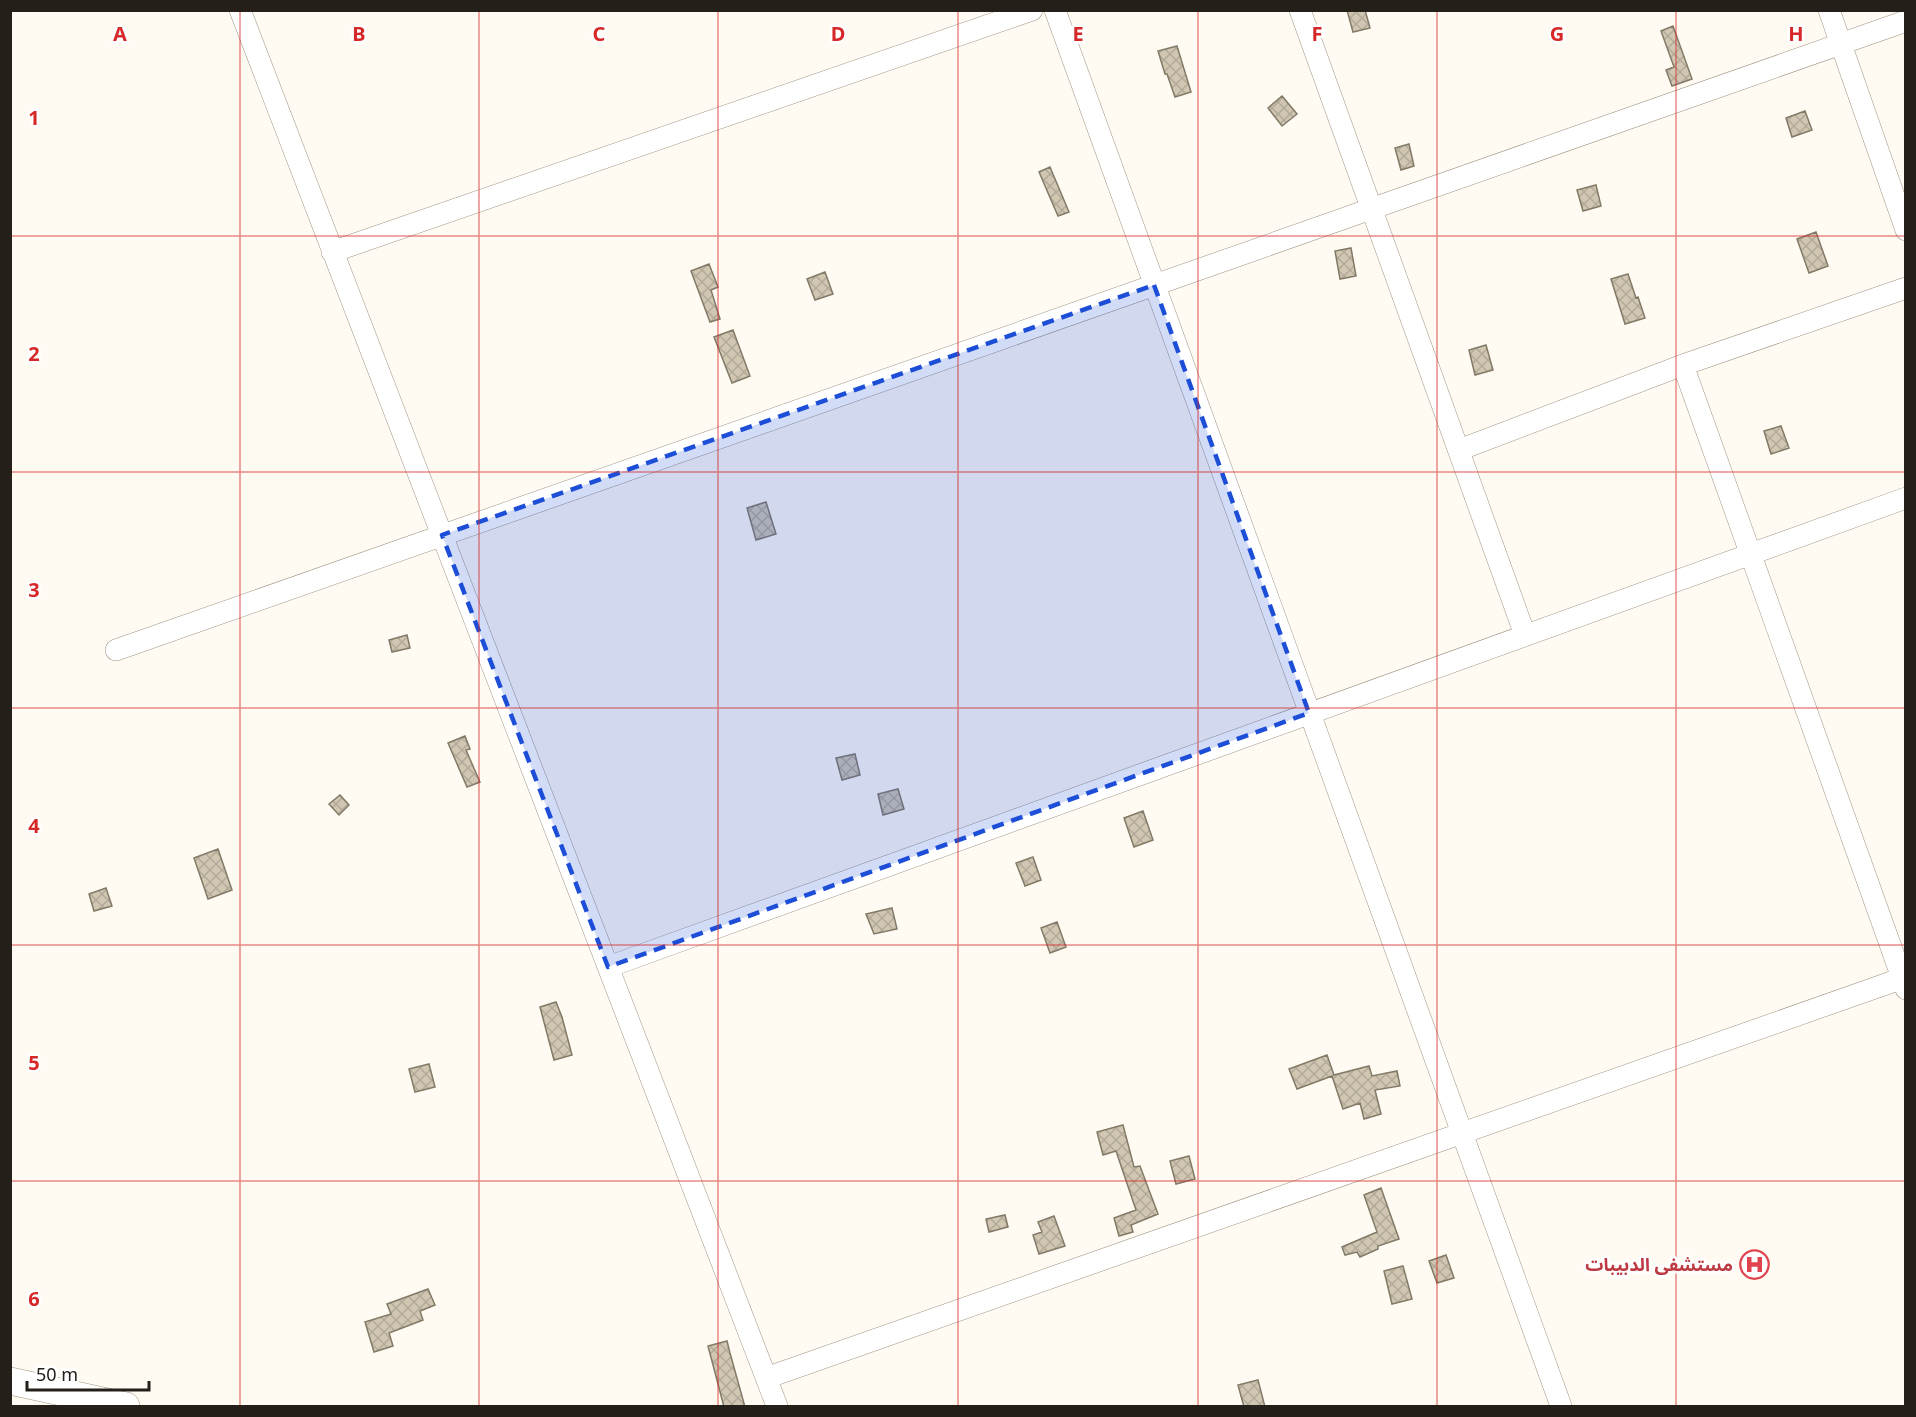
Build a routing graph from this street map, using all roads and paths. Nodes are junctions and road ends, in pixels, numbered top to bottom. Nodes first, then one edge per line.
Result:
1 (240, 10) edge
2 (1032, 10) edge
3 (1055, 10) edge
4 (1300, 10) edge
5 (1829, 10) edge
6 (1905, 21) edge
7 (1840, 43) junction
8 (1371, 208) junction
9 (1905, 230) edge
10 (332, 252) junction
11 (1154, 285) junction
12 (1905, 288) edge
13 (1683, 365) junction
14 (1458, 450) junction
15 (1905, 498) edge
16 (442, 535) junction
17 (1750, 554) junction
18 (1526, 635) junction
19 (116, 650) dead end
20 (1310, 713) junction
21 (608, 967) junction
22 (1904, 981) edge
23 (1461, 1132) junction
24 (766, 1378) junction
25 (10, 1381) edge
26 (126, 1407) edge
27 (777, 1407) edge
28 (1561, 1407) edge

1 - 10 street
2 - 10 street
3 - 11 street
4 - 8 street
5 - 7 street
6 - 7 street
7 - 8 street
7 - 9 street
8 - 11 street
8 - 14 street
10 - 16 street
11 - 16 street
11 - 20 street
12 - 13 street
13 - 14 street
13 - 17 street
14 - 18 street
15 - 17 street
16 - 19 street
16 - 21 street
17 - 18 street
17 - 22 street
18 - 20 street
20 - 21 street
20 - 23 street
21 - 24 street
22 - 23 street
23 - 24 street
23 - 28 street
24 - 27 street
25 - 26 main road

